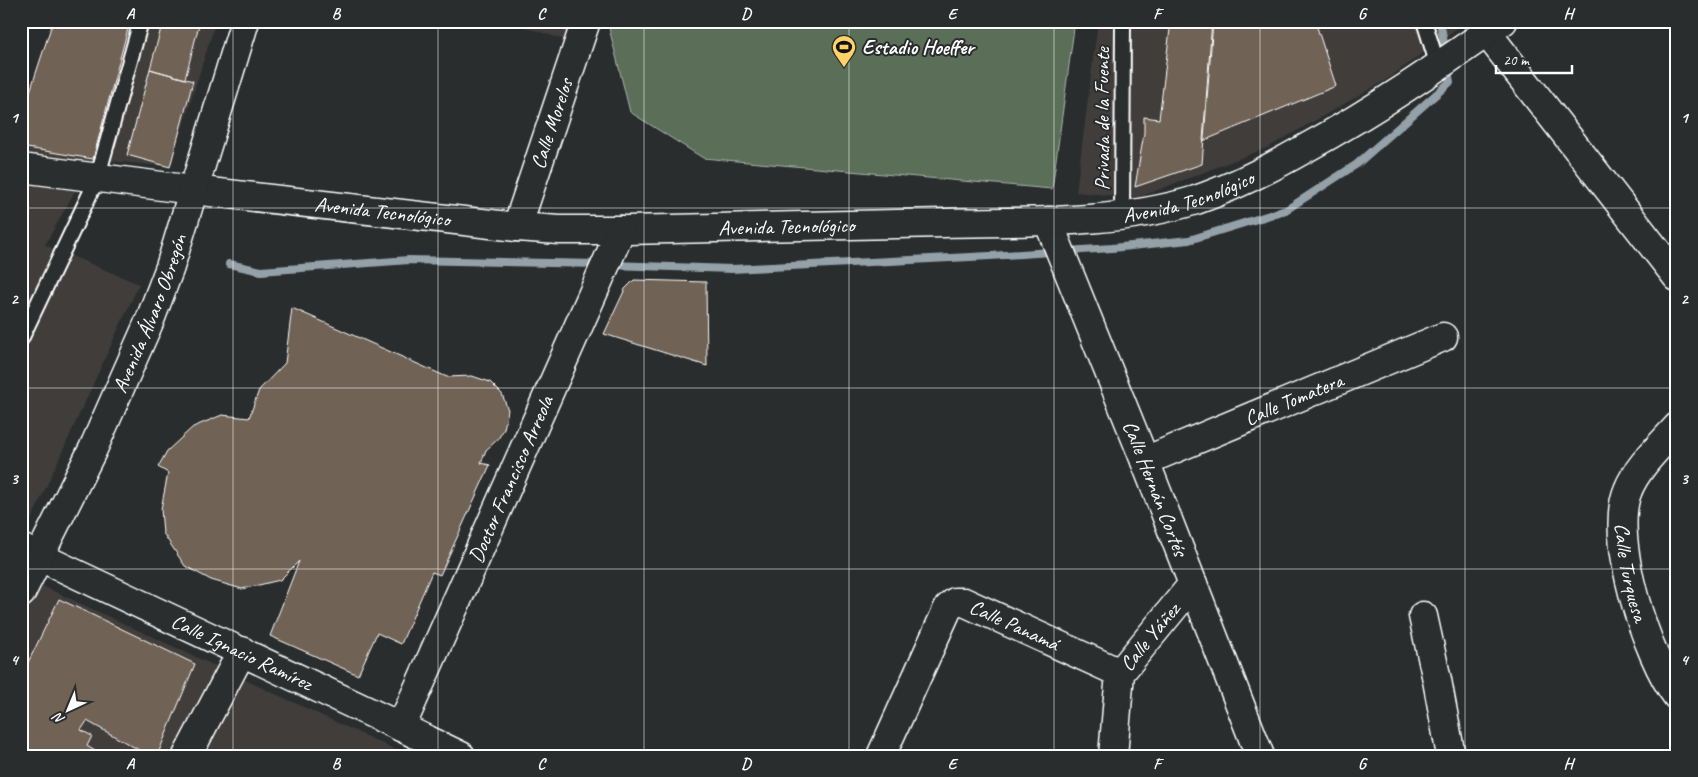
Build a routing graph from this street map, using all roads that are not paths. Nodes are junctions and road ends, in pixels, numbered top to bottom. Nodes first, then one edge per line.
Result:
1 (141, 21) edge
2 (246, 21) edge
3 (586, 21) edge
4 (1123, 21) edge
5 (1424, 21) edge
6 (1495, 27) edge
7 (1438, 66) junction
8 (21, 168) edge
9 (97, 179) junction
10 (193, 190) junction
11 (1122, 216) junction
12 (1048, 221) junction
13 (517, 227) junction
14 (621, 230) junction
15 (1677, 278) edge
16 (1443, 337) dead end
17 (21, 339) edge
18 (1677, 427) edge
19 (1146, 462) junction
20 (30, 552) edge
21 (1193, 584) junction
22 (21, 593) edge
23 (1423, 616) dead end
24 (242, 650) junction
25 (1120, 673) junction
26 (1677, 696) edge
27 (401, 727) junction
28 (187, 756) edge
29 (461, 756) edge
30 (881, 756) edge
31 (1113, 756) edge
32 (1260, 756) edge
33 (1451, 756) edge

1 - 9 lane
2 - 10 main road, Avenida Álvaro Obregón
3 - 13 main road, Calle Morelos
4 - 11 lane, Privada de la Fuente
5 - 7 lane
6 - 7 main road, Avenida Tecnológico
6 - 15 main road
7 - 11 main road, Avenida Tecnológico
8 - 9 main road, Avenida Tecnológico
9 - 10 main road, Avenida Tecnológico
9 - 17 lane
10 - 13 main road, Avenida Tecnológico
10 - 20 main road, Avenida Álvaro Obregón
11 - 12 main road, Avenida Tecnológico
12 - 14 main road, Avenida Tecnológico
12 - 19 main road, Calle Hernán Cortés
13 - 14 main road, Avenida Tecnológico
14 - 27 main road, Doctor Francisco Arreola
16 - 19 main road, Calle Tomatera
18 - 26 main road, Calle Turquesa
19 - 21 main road, Calle Hernán Cortés
20 - 22 main road, Avenida Álvaro Obregón
20 - 24 main road, Calle Ignacio Ramírez
21 - 25 main road, Calle Yáñez
21 - 32 main road, Calle Hernán Cortés
23 - 33 main road
24 - 27 main road, Calle Ignacio Ramírez
24 - 28 main road
25 - 30 main road, Calle Panamá
25 - 31 main road, Calle Yáñez
27 - 29 main road, Calle Ignacio Ramírez

